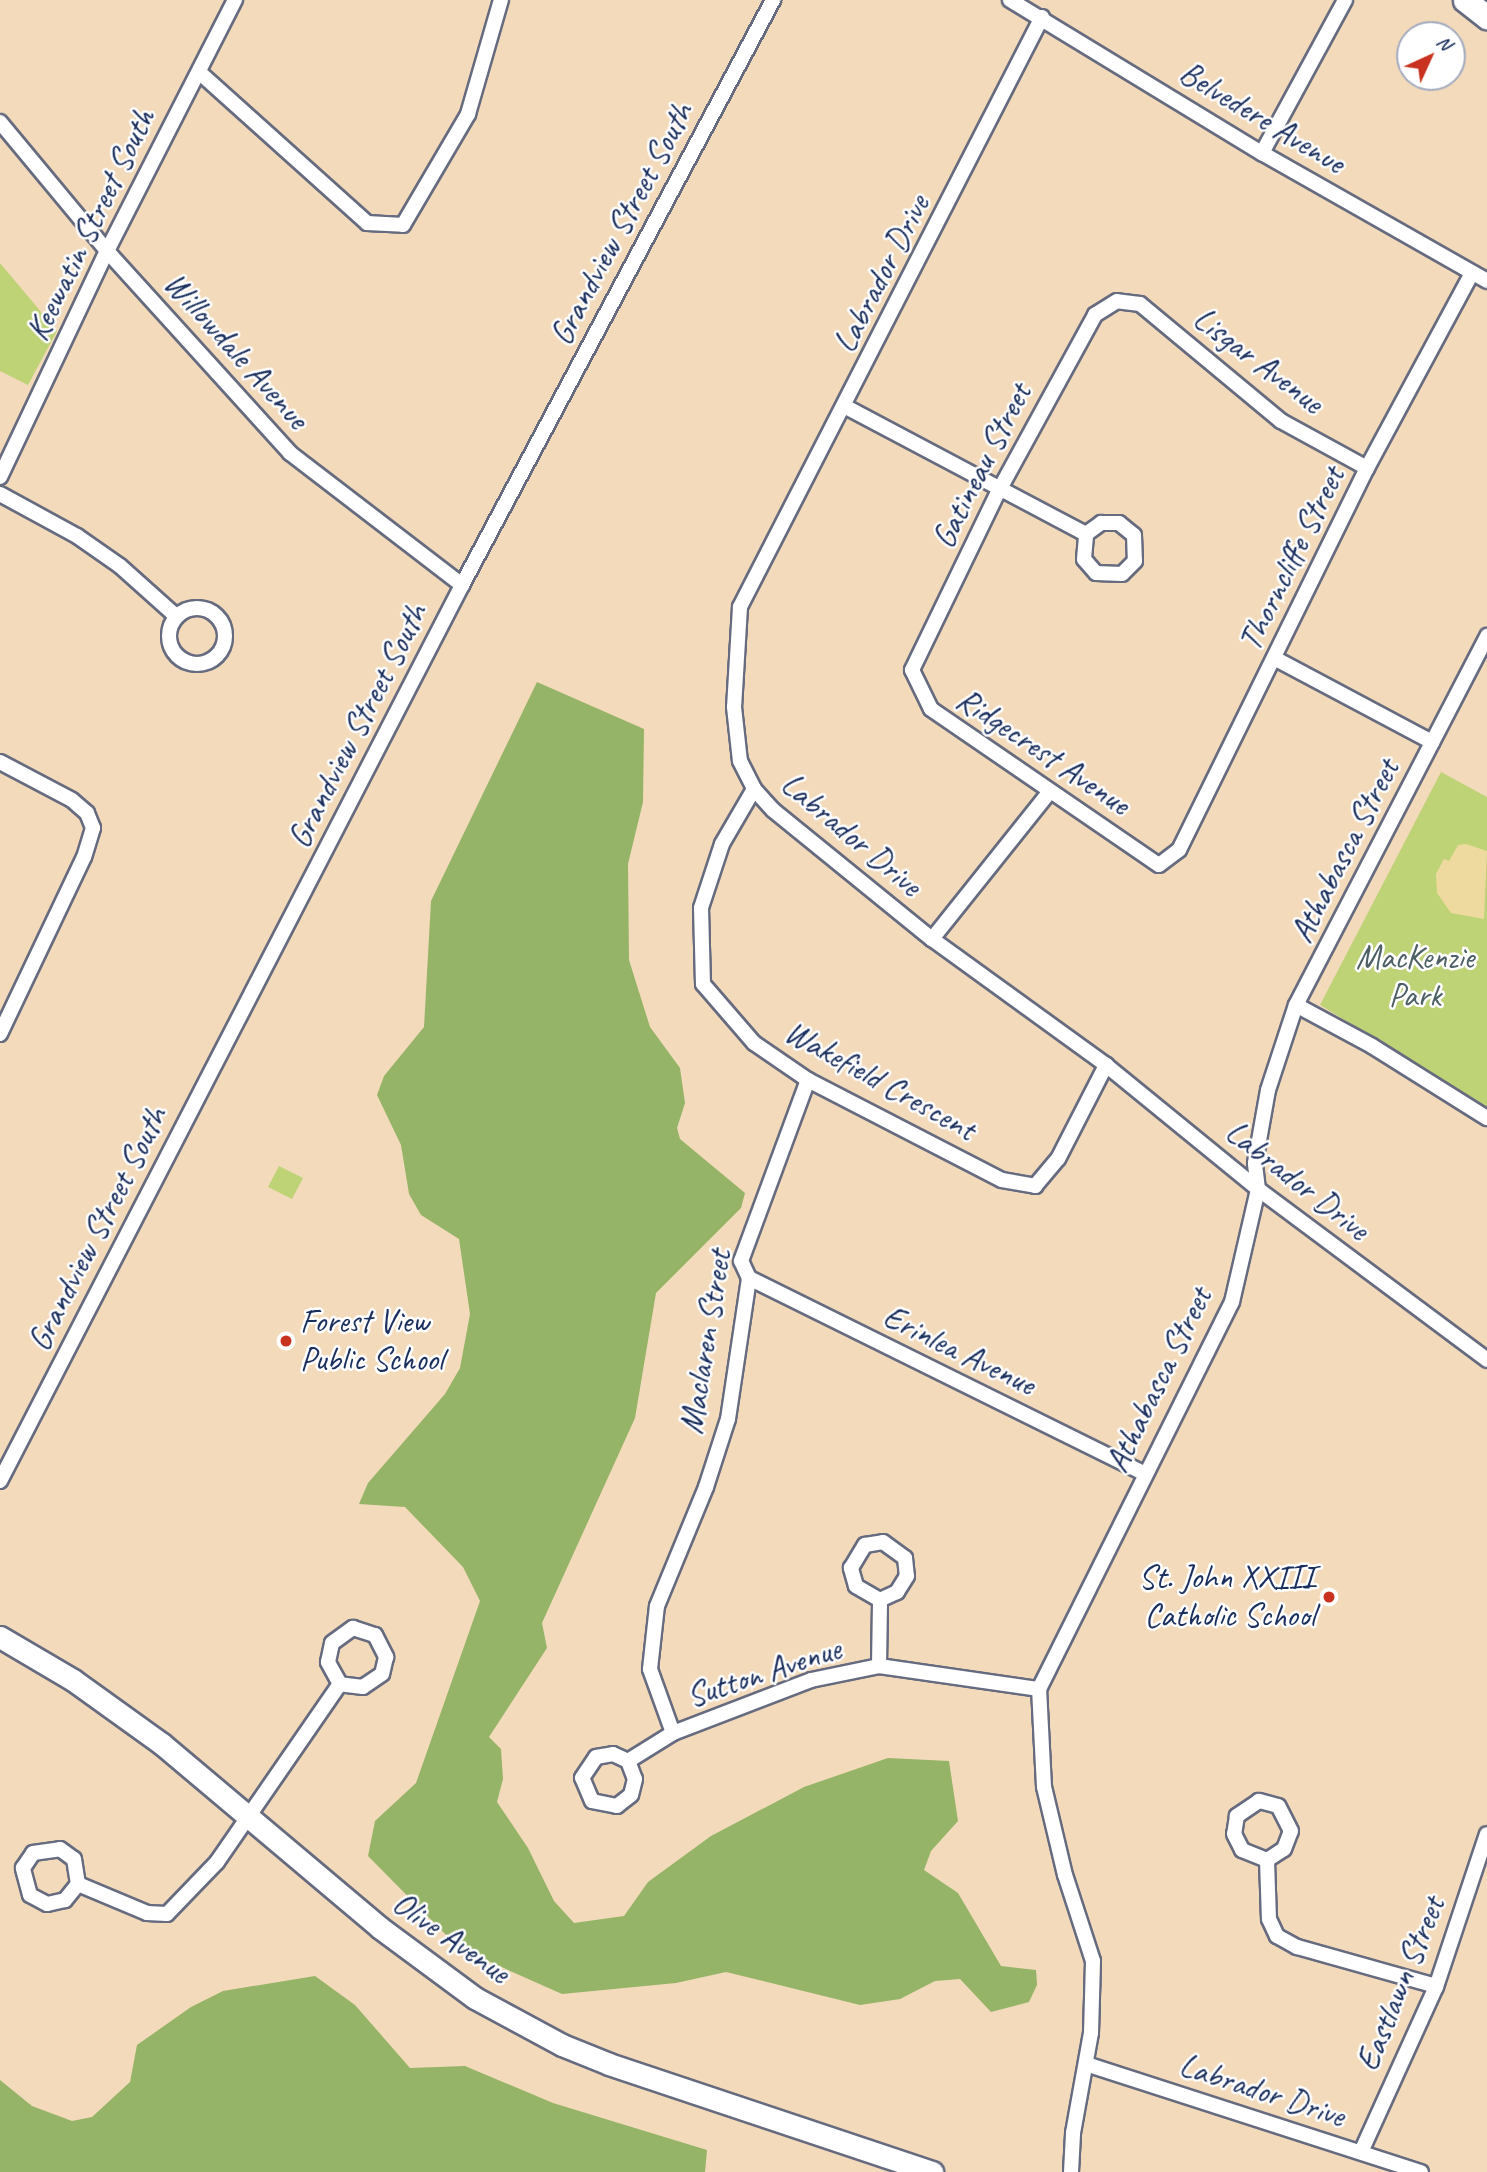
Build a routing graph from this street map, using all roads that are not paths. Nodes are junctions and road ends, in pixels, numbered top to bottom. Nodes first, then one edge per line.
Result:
1 (235, 0) edge
2 (501, 0) edge
3 (773, 0) edge
4 (1010, 0) edge
5 (1345, 0) edge
6 (1465, 0) edge
7 (1042, 17) junction
8 (1487, 17) edge
9 (198, 72) junction
10 (0, 122) edge
11 (1262, 153) junction
12 (107, 251) junction
13 (1472, 273) junction
14 (1487, 281) edge
15 (1117, 301) joint
16 (846, 407) junction
17 (1367, 468) junction
18 (0, 477) edge
19 (999, 490) junction
20 (0, 494) edge
21 (1086, 534) dead end
22 (462, 585) junction
23 (176, 616) junction
24 (1487, 636) edge
25 (1276, 659) junction
26 (912, 670) joint
27 (1432, 741) junction
28 (0, 761) edge
29 (754, 789) junction
30 (1050, 791) junction
31 (1159, 865) joint
32 (932, 939) junction
33 (1296, 1005) junction
34 (0, 1034) edge
35 (1106, 1065) junction
36 (808, 1080) junction
37 (1487, 1118) edge
38 (1258, 1189) junction
39 (749, 1278) junction
40 (1487, 1360) edge
41 (1145, 1474) junction
42 (0, 1481) edge
43 (880, 1600) junction
44 (0, 1637) edge
45 (879, 1666) junction
46 (340, 1684) junction
47 (1039, 1689) junction
48 (673, 1733) junction
49 (628, 1761) dead end
50 (248, 1816) junction
51 (1487, 1834) edge
52 (1267, 1860) junction
53 (78, 1884) junction
54 (1436, 1986) junction
55 (1086, 2064) junction
56 (1361, 2152) junction
57 (932, 2172) edge
58 (1071, 2172) edge
59 (1421, 2172) edge

1 - 9 street, Keewatin Street South
2 - 9 street
3 - 22 street, Grandview Street South
4 - 7 street, Belvedere Avenue
5 - 11 street
6 - 8 main road
7 - 11 street, Belvedere Avenue
7 - 16 street, Labrador Drive
9 - 12 street, Keewatin Street South
10 - 12 street, Willowdale Avenue
11 - 13 street, Belvedere Avenue
12 - 18 street, Keewatin Street South
12 - 22 street, Willowdale Avenue
13 - 14 street, Belvedere Avenue
13 - 17 street, Thorncliffe Street
15 - 17 street, Lisgar Avenue
15 - 19 street, Gatineau Street
16 - 19 street
16 - 29 street, Labrador Drive
17 - 25 street, Thorncliffe Street
19 - 21 street
19 - 26 street, Gatineau Street
20 - 23 street
22 - 42 street, Grandview Street South
23 - 23 street
24 - 27 street, Athabasca Street
25 - 27 street
25 - 31 street, Thorncliffe Street
26 - 30 street, Ridgecrest Avenue
27 - 33 street, Athabasca Street
28 - 34 street
29 - 32 street, Labrador Drive
29 - 36 street, Wakefield Crescent
30 - 31 street, Ridgecrest Avenue
30 - 32 street
32 - 35 street, Labrador Drive
33 - 37 street
33 - 38 street, Athabasca Street
35 - 36 street, Wakefield Crescent
35 - 38 street, Labrador Drive
36 - 39 street, Maclaren Street
38 - 40 street, Labrador Drive
38 - 41 street, Athabasca Street
39 - 41 street, Erinlea Avenue
39 - 48 street, Maclaren Street
41 - 47 street, Athabasca Street
43 - 43 street
43 - 45 street
44 - 50 main road, Olive Avenue
45 - 47 street, Sutton Avenue
45 - 48 street, Sutton Avenue
46 - 46 street
46 - 50 street
47 - 55 street, Athabasca Street
48 - 49 street, Sutton Avenue
50 - 53 street
50 - 57 main road, Olive Avenue
51 - 54 street, Eastlawn Street
52 - 52 street
52 - 54 street
53 - 53 street
54 - 56 street, Eastlawn Street
55 - 56 street, Labrador Drive
55 - 58 street, Athabasca Street
56 - 59 street, Labrador Drive

